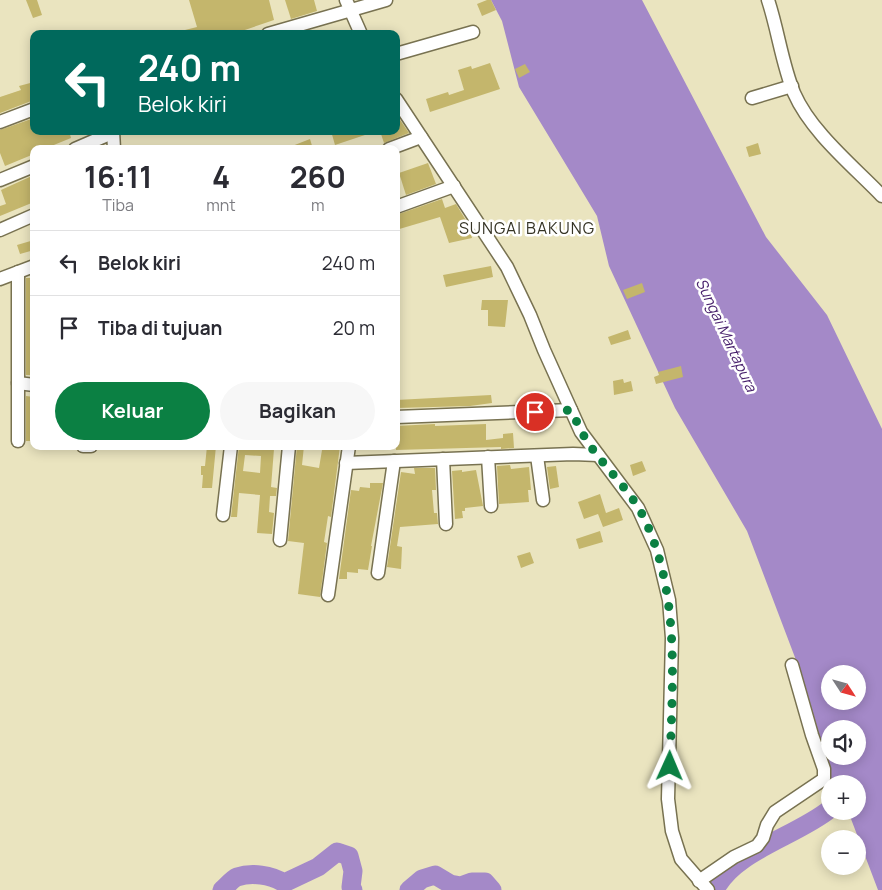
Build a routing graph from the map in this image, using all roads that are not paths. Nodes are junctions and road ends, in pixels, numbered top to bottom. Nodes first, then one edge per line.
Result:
1 (386, 0) edge
2 (768, 0) edge
3 (348, 5) edge
4 (279, 30) edge
5 (359, 30) edge
6 (473, 32) dead end
7 (400, 53) edge
8 (792, 86) junction
9 (752, 98) dead end
10 (400, 105) edge
11 (30, 111) edge
12 (0, 122) edge
13 (106, 135) edge
14 (421, 137) junction
15 (84, 145) edge
16 (400, 145) edge
17 (30, 168) edge
18 (0, 180) edge
19 (454, 186) junction
20 (882, 196) edge
21 (400, 206) edge
22 (30, 217) edge
23 (0, 230) edge
24 (30, 268) edge
25 (18, 272) junction
26 (0, 279) edge
27 (18, 383) junction
28 (30, 384) edge
29 (571, 410) junction
30 (400, 417) edge
31 (18, 441) dead end
32 (231, 450) edge
33 (289, 450) edge
34 (348, 450) edge
35 (598, 455) junction
36 (537, 456) junction
37 (488, 458) junction
38 (442, 459) junction
39 (394, 461) junction
40 (346, 463) junction
41 (543, 500) dead end
42 (491, 506) dead end
43 (224, 515) dead end
44 (446, 524) dead end
45 (280, 540) dead end
46 (378, 573) dead end
47 (328, 595) dead end
48 (792, 665) dead end
49 (704, 887) edge

1 - 3 street
2 - 8 street
3 - 4 street
3 - 5 street
6 - 7 street
8 - 9 street
8 - 20 street
10 - 14 street
11 - 12 street
13 - 15 street
14 - 16 street
14 - 19 street
17 - 18 street
19 - 21 street
19 - 29 street
22 - 23 street
24 - 25 street
25 - 26 street
25 - 27 street
27 - 28 street
27 - 31 street
29 - 30 street
29 - 35 street
32 - 43 street
33 - 45 street
34 - 40 street
35 - 36 street
35 - 49 street
36 - 37 street
36 - 41 street
37 - 38 street
37 - 42 street
38 - 39 street
38 - 44 street
39 - 40 street
39 - 46 street
40 - 47 street
48 - 49 street

